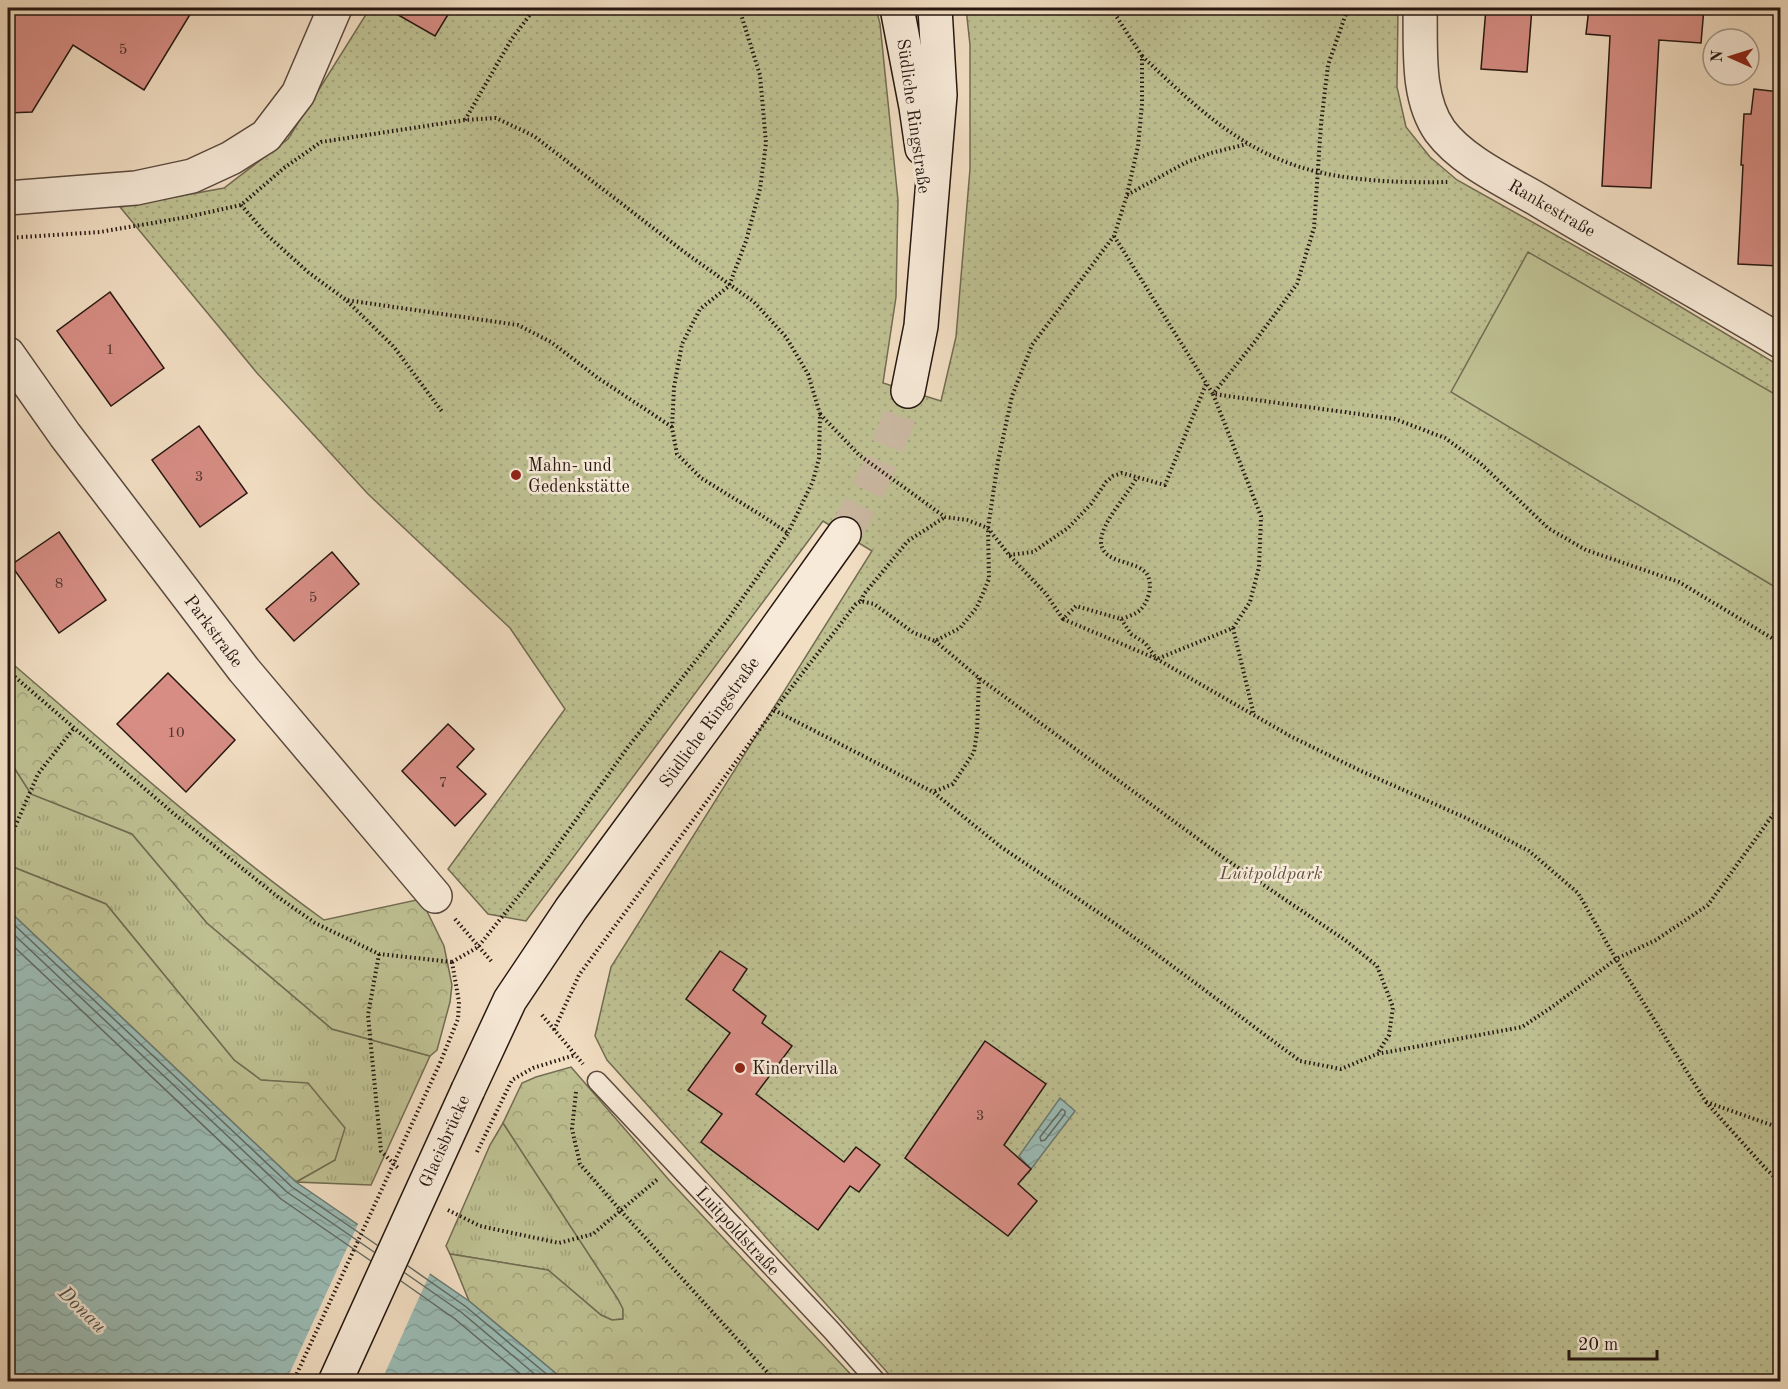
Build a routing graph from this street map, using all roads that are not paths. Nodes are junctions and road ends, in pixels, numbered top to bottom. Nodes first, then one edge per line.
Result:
1 (334, 8) edge
2 (897, 8) edge
3 (935, 8) edge
4 (1420, 8) edge
5 (8, 198) edge
6 (929, 225) junction
7 (1780, 341) edge
8 (8, 354) edge
9 (908, 391) tunnel mouth
10 (844, 534) tunnel mouth
11 (435, 896) dead end
12 (571, 909) joint
13 (597, 1081) dead end
14 (335, 1382) edge
15 (877, 1382) edge

1 - 5 street
2 - 6 street, Südliche Ringstraße
3 - 6 street, Südliche Ringstraße
4 - 7 street, Rankestraße
6 - 9 street, Südliche Ringstraße
8 - 11 street, Parkstraße
10 - 12 street, Südliche Ringstraße
12 - 14 street, Glacisbrücke, bridge
13 - 15 lane, Luitpoldstraße

